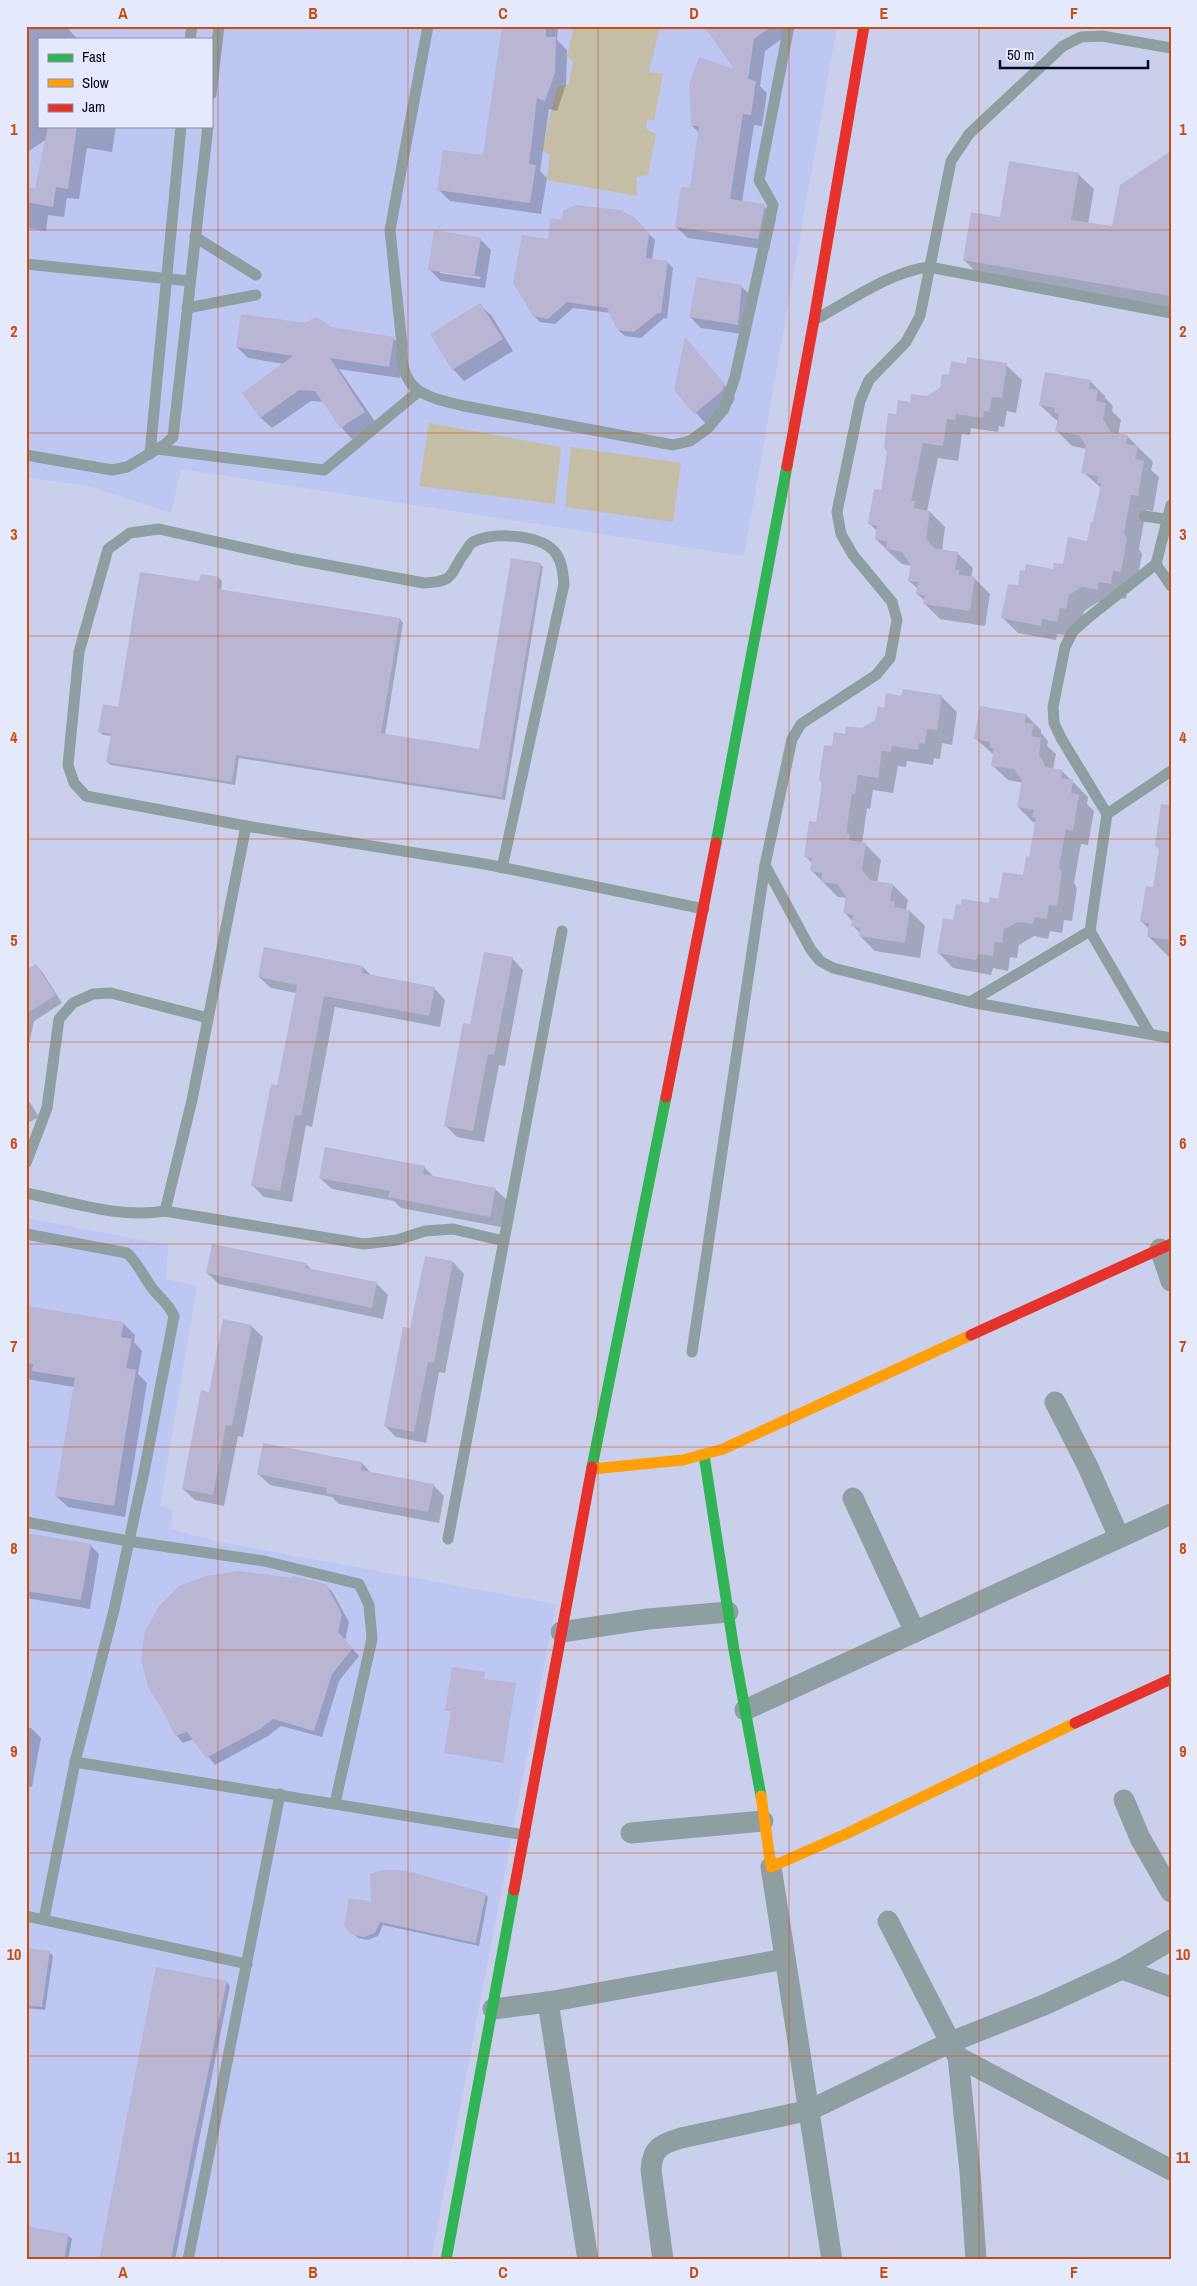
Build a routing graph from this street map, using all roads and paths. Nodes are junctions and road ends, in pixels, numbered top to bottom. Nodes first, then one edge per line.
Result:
1 (219, 26) edge
2 (428, 26) edge
3 (789, 26) edge
4 (864, 26) edge
5 (1171, 48) edge
6 (212, 86) edge
7 (181, 128) edge
8 (208, 128) edge
9 (195, 237) junction
10 (26, 264) edge
11 (930, 267) junction
12 (256, 275) dead end
13 (166, 280) junction
14 (190, 281) junction
15 (256, 295) dead end
16 (187, 308) junction
17 (1171, 313) edge
18 (814, 320) junction
19 (418, 392) junction
20 (153, 452) junction
21 (26, 455) edge
22 (1171, 505) edge
23 (1144, 516) dead end
24 (1170, 519) edge
25 (1156, 564) junction
26 (1171, 586) edge
27 (1171, 770) edge
28 (1107, 814) junction
29 (246, 826) junction
30 (765, 865) junction
31 (502, 868) junction
32 (704, 908) junction
33 (562, 931) dead end
34 (1090, 931) junction
35 (970, 1002) junction
36 (208, 1018) junction
37 (1150, 1034) junction
38 (1171, 1038) edge
39 (26, 1163) edge
40 (26, 1193) edge
41 (165, 1211) junction
42 (26, 1234) edge
43 (504, 1241) junction
44 (1165, 1247) edge
45 (1171, 1281) edge
46 (692, 1352) dead end
47 (1056, 1402) dead end
48 (704, 1455) junction
49 (592, 1469) junction
50 (853, 1498) dead end
51 (1171, 1514) edge
52 (26, 1522) edge
53 (1119, 1537) junction
54 (448, 1539) dead end
55 (128, 1541) junction
56 (728, 1612) junction
57 (561, 1632) junction
58 (915, 1632) junction
59 (1171, 1680) edge
60 (745, 1710) junction
61 (75, 1762) junction
62 (280, 1794) junction
63 (1124, 1800) dead end
64 (335, 1803) junction
65 (763, 1822) junction
66 (631, 1833) dead end
67 (525, 1835) junction
68 (771, 1867) junction
69 (1171, 1892) edge
70 (26, 1916) edge
71 (44, 1919) junction
72 (888, 1921) dead end
73 (1171, 1940) edge
74 (785, 1960) junction
75 (247, 1964) junction
76 (1122, 1970) junction
77 (1171, 1987) edge
78 (548, 2002) junction
79 (493, 2009) junction
80 (955, 2050) junction
81 (810, 2110) junction
82 (1171, 2170) edge
83 (188, 2260) edge
84 (446, 2260) edge
85 (588, 2260) edge
86 (663, 2260) edge
87 (832, 2260) edge
88 (976, 2260) edge

1 - 6 lane
2 - 19 lane
3 - 19 lane
4 - 18 street
5 - 11 lane
7 - 13 lane
8 - 9 lane
9 - 12 lane
9 - 14 lane
10 - 13 lane
11 - 17 lane
11 - 18 lane
11 - 30 lane
13 - 14 lane
13 - 20 lane
14 - 16 lane
15 - 16 lane
16 - 20 lane
18 - 32 street
19 - 20 lane
20 - 21 lane
22 - 24 lane
23 - 24 lane
24 - 25 lane
25 - 26 lane
25 - 28 lane
27 - 28 lane
28 - 34 lane
29 - 31 lane
29 - 31 lane
29 - 36 lane
30 - 35 lane
30 - 46 lane
31 - 32 lane
32 - 49 street
33 - 43 lane
34 - 35 lane
34 - 37 lane
35 - 37 lane
36 - 39 lane
36 - 41 lane
37 - 38 lane
40 - 41 lane
41 - 43 lane
42 - 55 lane
43 - 54 lane
44 - 45 street
44 - 48 street
47 - 53 street
48 - 49 street
48 - 56 street
49 - 57 street
50 - 58 street
51 - 53 street
52 - 55 lane
53 - 58 street
55 - 61 lane
55 - 64 lane
56 - 57 street
56 - 60 street
57 - 67 street
58 - 60 street
59 - 68 street
60 - 65 street
61 - 62 lane
61 - 71 lane
62 - 64 lane
62 - 75 lane
63 - 69 street
64 - 67 lane
65 - 66 street
65 - 68 street
67 - 79 street
68 - 74 street
70 - 71 lane
71 - 75 lane
72 - 80 street
73 - 76 street
74 - 78 street
74 - 81 street
75 - 83 lane
76 - 77 street
76 - 80 street
78 - 79 street
78 - 85 street
79 - 84 street
80 - 81 street
80 - 82 street
80 - 88 street
81 - 86 street
81 - 87 street

